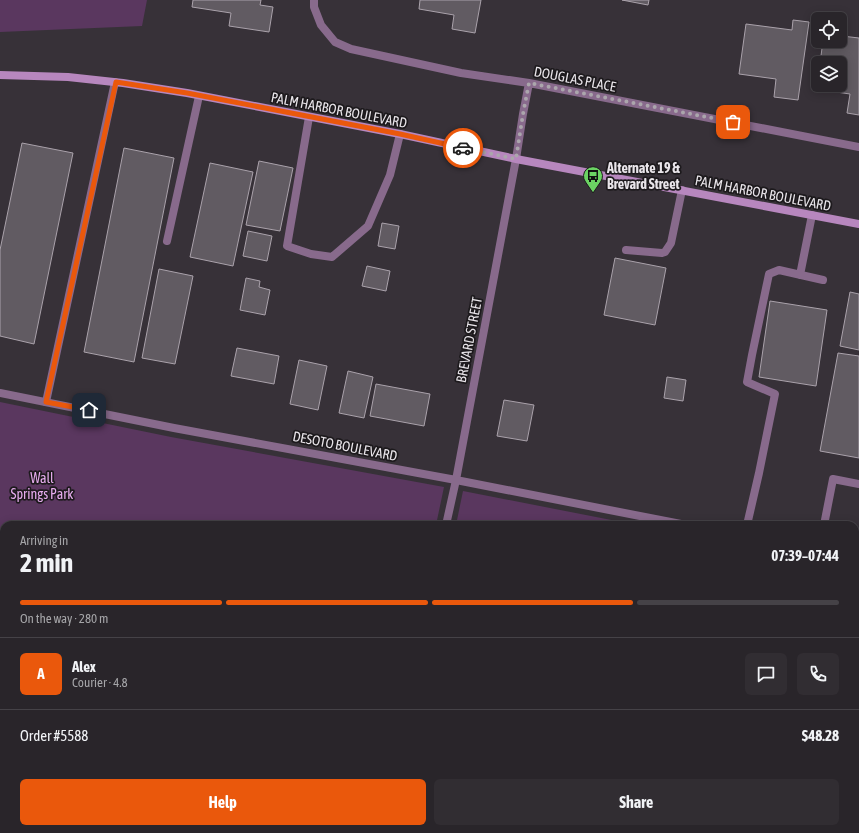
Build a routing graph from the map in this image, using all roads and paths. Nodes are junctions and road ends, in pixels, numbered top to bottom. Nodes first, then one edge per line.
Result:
1 (314, 0) edge
2 (0, 75) edge
3 (116, 82) junction
4 (529, 83) junction
5 (199, 96) junction
6 (309, 117) junction
7 (400, 134) junction
8 (859, 147) edge
9 (516, 159) junction
10 (682, 190) junction
11 (812, 215) junction
12 (859, 224) edge
13 (167, 241) dead end
14 (626, 250) dead end
15 (800, 275) junction
16 (823, 280) dead end
17 (0, 393) edge
18 (46, 402) junction
19 (456, 480) junction
20 (859, 484) edge
21 (447, 521) edge
22 (666, 521) edge
23 (748, 521) edge
24 (825, 521) edge

1 - 4 street, DOUGLAS PLACE
2 - 3 main road, PALM HARBOR BOULEVARD
3 - 5 main road, PALM HARBOR BOULEVARD
3 - 18 street
4 - 8 street, DOUGLAS PLACE
4 - 9 street, BREVARD STREET
5 - 6 main road, PALM HARBOR BOULEVARD
5 - 13 street
6 - 7 main road, PALM HARBOR BOULEVARD
6 - 7 street
7 - 9 main road, PALM HARBOR BOULEVARD
9 - 10 main road, PALM HARBOR BOULEVARD
9 - 19 street, BREVARD STREET
10 - 11 main road, PALM HARBOR BOULEVARD
10 - 14 street
11 - 12 main road, PALM HARBOR BOULEVARD
11 - 15 street
15 - 16 street
15 - 23 street
17 - 18 street, DESOTO BOULEVARD
18 - 19 street, DESOTO BOULEVARD
19 - 21 street, BREVARD STREET
19 - 22 street, DESOTO BOULEVARD
20 - 24 street

